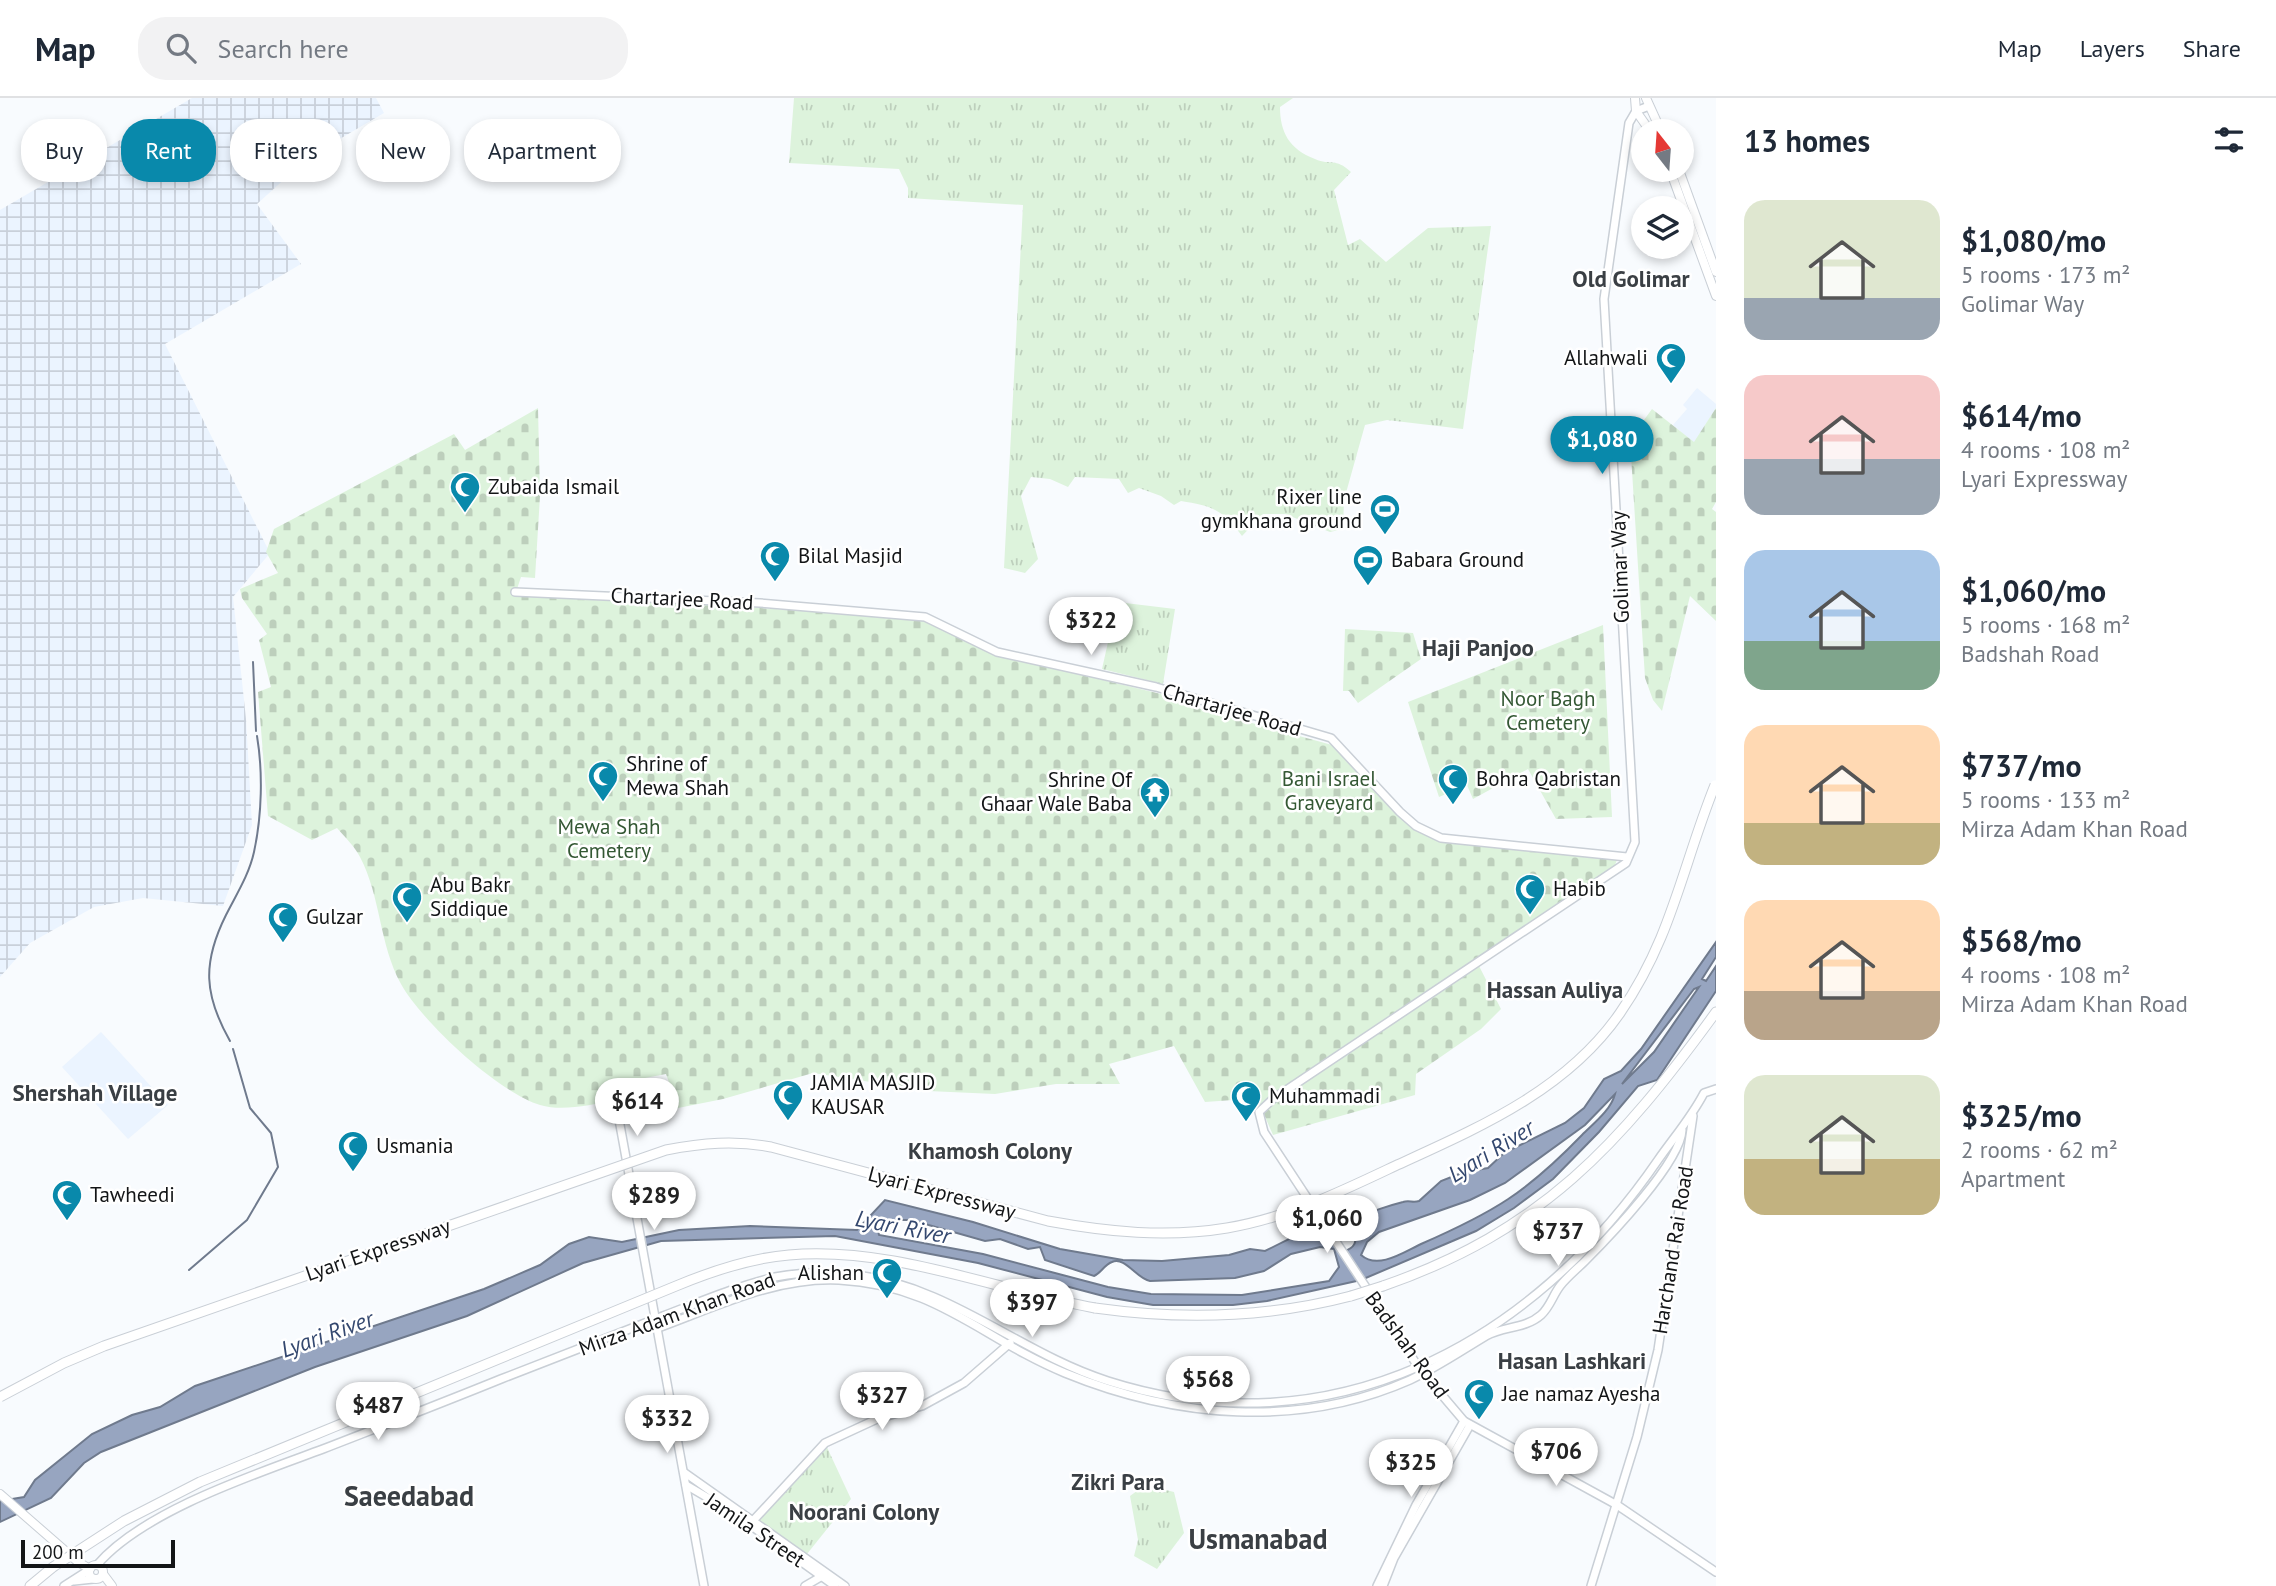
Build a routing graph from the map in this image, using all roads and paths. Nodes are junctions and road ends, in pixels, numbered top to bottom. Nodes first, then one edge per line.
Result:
1 (1635, 98) edge
2 (1648, 102) edge
3 (1636, 111) junction
4 (1642, 119) edge
5 (1656, 119) edge
6 (1674, 182) edge
7 (1683, 182) edge
8 (1716, 272) edge
9 (1716, 296) edge
10 (515, 592) dead end
11 (1716, 784) edge
12 (1627, 857) junction
13 (1716, 1012) edge
14 (1716, 1089) edge
15 (616, 1103) dead end
16 (1693, 1114) junction
17 (1682, 1130) junction
18 (656, 1319) junction
19 (658, 1328) junction
20 (1010, 1343) junction
21 (1421, 1371) junction
22 (0, 1397) edge
23 (1467, 1423) junction
24 (685, 1473) junction
25 (686, 1485) junction
26 (0, 1494) edge
27 (1617, 1505) junction
28 (752, 1522) junction
29 (1716, 1573) edge
30 (825, 1574) junction
31 (96, 1575) edge
32 (67, 1584) edge
33 (30, 1586) edge
34 (112, 1586) edge
35 (704, 1586) edge
36 (805, 1586) edge
37 (835, 1586) edge
38 (845, 1586) edge
39 (1377, 1586) edge
40 (1382, 1586) edge
41 (1591, 1586) edge

1 - 3 main road
2 - 3 main road
2 - 5 main road
3 - 4 main road
3 - 12 main road, Golimar Way
6 - 9 main road
7 - 8 main road
10 - 12 main road, Chartarjee Road
11 - 22 highway, Lyari Expressway, bridge
12 - 21 main road, Badshah Road
13 - 33 highway, bridge
14 - 16 main road, Mirza Adam Khan Road
15 - 18 main road
16 - 17 main road, Mirza Adam Khan Road
16 - 27 main road, Harchand Rai Road
17 - 21 main road, Mirza Adam Khan Road
17 - 21 main road, Mirza Adam Khan Road
18 - 19 main road
18 - 21 main road, Mirza Adam Khan Road
18 - 31 main road, Mirza Adam Khan Road
19 - 20 main road, Mirza Adam Khan Road
19 - 24 main road
20 - 21 main road, Mirza Adam Khan Road
20 - 28 main road
21 - 23 main road, Badshah Road
23 - 27 main road, Badshah Road
23 - 39 main road
23 - 40 main road
24 - 25 main road
24 - 28 main road
25 - 28 main road, Jamila Street
25 - 35 main road
26 - 31 main road
27 - 29 main road, Badshah Road
27 - 41 main road, Harchand Rai Road
28 - 30 main road
30 - 36 main road
30 - 37 main road
30 - 38 main road
31 - 32 main road, Mirza Adam Khan Road
31 - 34 main road

